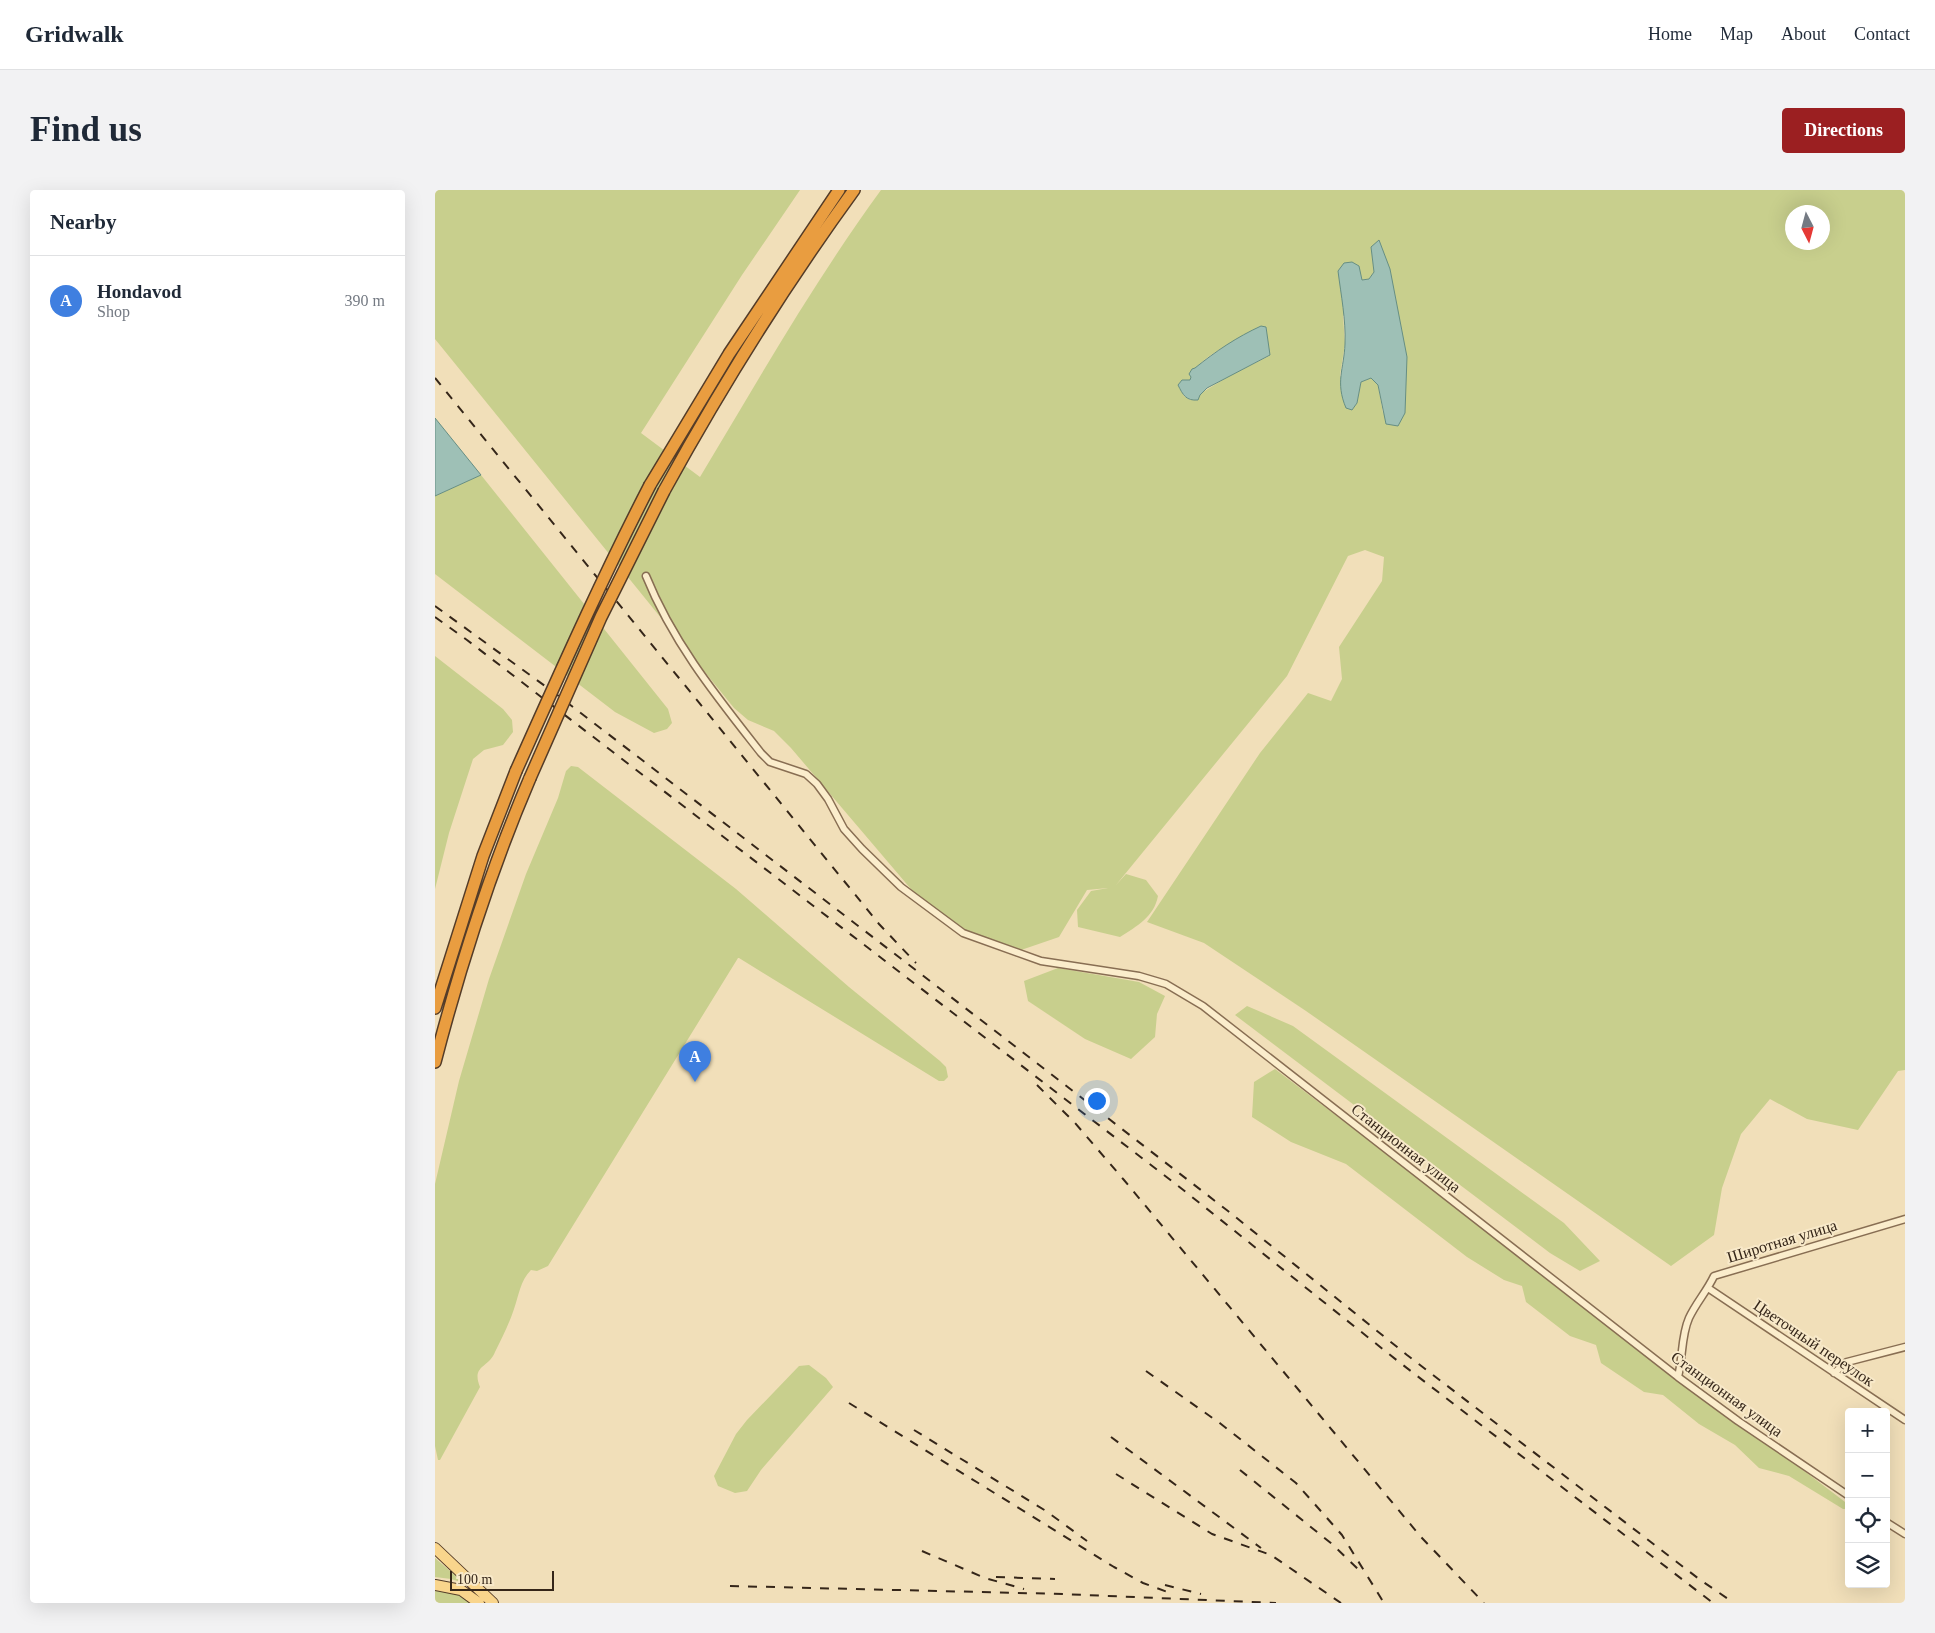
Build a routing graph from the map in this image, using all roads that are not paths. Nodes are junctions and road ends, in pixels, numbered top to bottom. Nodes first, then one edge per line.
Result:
1 (839, 190) edge
2 (854, 190) edge
3 (646, 576) dead end
4 (435, 1008) edge
5 (435, 1062) edge
6 (1905, 1219) edge
7 (1708, 1288) junction
8 (1905, 1346) edge
9 (1834, 1373) junction
10 (1678, 1376) junction
11 (1905, 1420) edge
12 (1845, 1493) edge
13 (1890, 1525) edge
14 (1905, 1534) edge
15 (435, 1548) edge
16 (435, 1584) edge
17 (479, 1603) edge
18 (493, 1603) edge

1 - 4 highway, bridge
2 - 5 highway, bridge
3 - 10 street, Станционная улица
6 - 7 street, Широтная улица
7 - 9 street, Цветочный переулок
7 - 10 street, Широтная улица
8 - 9 street
9 - 11 street, Цветочный переулок
10 - 12 street, Станционная улица
13 - 14 street
15 - 18 main road
16 - 17 main road

